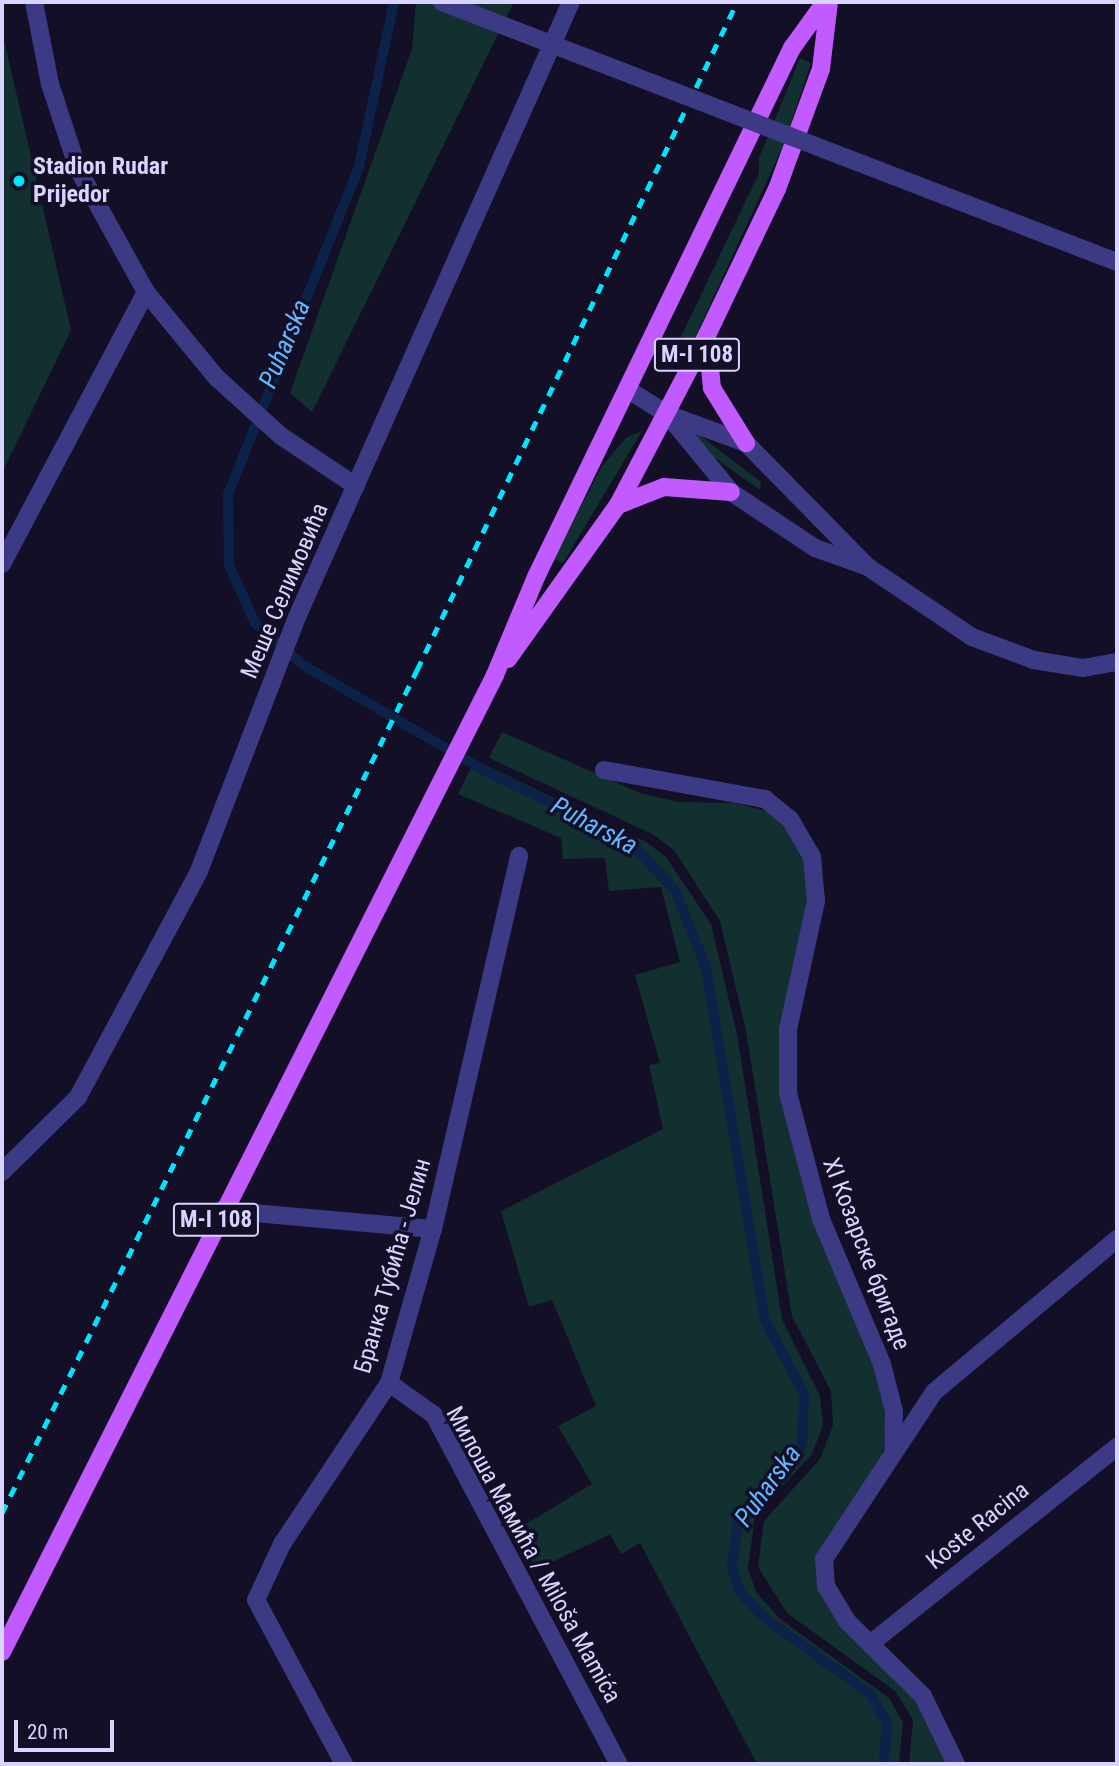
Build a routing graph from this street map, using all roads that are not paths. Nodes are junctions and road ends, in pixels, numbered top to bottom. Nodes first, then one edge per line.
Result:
1 (34, 2) edge
2 (442, 2) edge
3 (571, 2) edge
4 (827, 2) edge
5 (1117, 262) edge
6 (146, 292) junction
7 (707, 335) junction
8 (630, 391) junction
9 (667, 414) junction
10 (746, 443) junction
11 (356, 486) junction
12 (731, 492) junction
13 (618, 505) junction
14 (2, 564) edge
15 (868, 566) junction
16 (1117, 662) edge
17 (495, 675) junction
18 (604, 770) dead end
19 (519, 856) dead end
20 (2, 1171) edge
21 (221, 1210) junction
22 (433, 1229) junction
23 (1117, 1239) edge
24 (389, 1382) junction
25 (1117, 1447) edge
26 (893, 1450) junction
27 (870, 1644) junction
28 (2, 1652) edge
29 (344, 1764) edge
30 (619, 1764) edge
31 (956, 1764) edge

1 - 6 street
2 - 5 street, bridge
3 - 11 street, Меше Селимовића
4 - 7 main road, M-I 108
4 - 8 main road, M-I 108
6 - 11 street
6 - 14 street
7 - 9 main road, M-I 108
7 - 10 main road
8 - 9 street
8 - 17 main road, M-I 108
9 - 10 street
9 - 12 street
9 - 13 main road, M-I 108
10 - 15 street
11 - 20 street, Меше Селимовића
12 - 13 main road
12 - 15 street
13 - 17 main road, M-I 108
15 - 16 street
17 - 21 main road, M-I 108
18 - 26 street, XI Козарске бригаде
19 - 22 street, Бранка Тубића - Јелин
21 - 22 street
21 - 28 main road, M-I 108
22 - 24 street, Бранка Тубића - Јелин
23 - 26 street
24 - 29 street, Бранка Тубића - Јелин
24 - 30 street, Милоша Мамића / Miloša Mamića
25 - 27 street, Koste Racina
26 - 27 street
27 - 31 street

